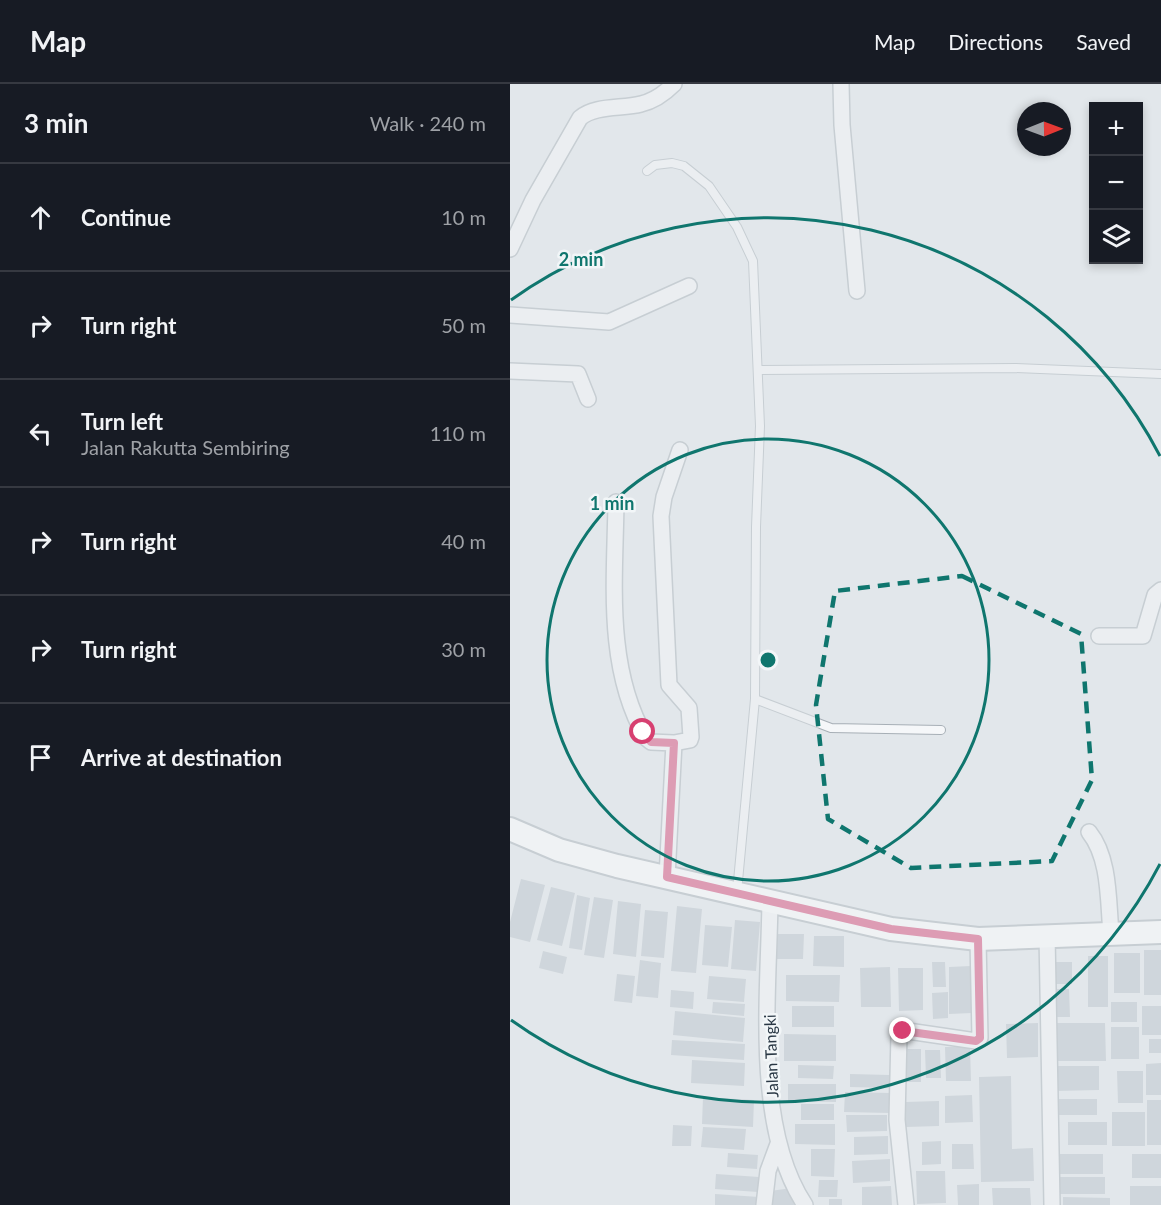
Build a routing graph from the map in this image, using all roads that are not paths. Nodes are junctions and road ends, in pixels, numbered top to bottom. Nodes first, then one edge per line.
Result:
1 (674, 84) edge
2 (842, 84) edge
3 (647, 171) dead end
4 (510, 249) edge
5 (689, 286) dead end
6 (857, 291) dead end
7 (510, 315) edge
8 (760, 370) junction
9 (510, 371) edge
10 (1161, 374) edge
11 (588, 399) dead end
12 (681, 450) dead end
13 (616, 502) dead end
14 (1161, 590) edge
15 (1099, 636) dead end
16 (756, 699) junction
17 (941, 730) dead end
18 (674, 743) junction
19 (510, 829) edge
20 (1089, 832) dead end
21 (667, 877) junction
22 (737, 894) junction
23 (770, 900) junction
24 (1161, 932) edge
25 (1111, 933) junction
26 (1047, 935) junction
27 (978, 939) junction
28 (778, 1144) junction
29 (764, 1205) edge
30 (805, 1205) edge
31 (906, 1205) edge
32 (1052, 1205) edge

1 - 4 street
2 - 6 street
3 - 8 lane
5 - 7 street
8 - 10 lane
8 - 16 lane
9 - 11 street
12 - 18 street
13 - 18 street
14 - 15 street
16 - 17 lane
16 - 22 lane
18 - 21 street
19 - 21 main road
20 - 25 street
21 - 22 main road
22 - 23 main road
23 - 27 main road
23 - 28 street, Jalan Tangki
24 - 25 main road
25 - 26 main road
26 - 27 main road
26 - 32 street
27 - 31 street
28 - 29 street
28 - 30 street, Jalan Tangki

